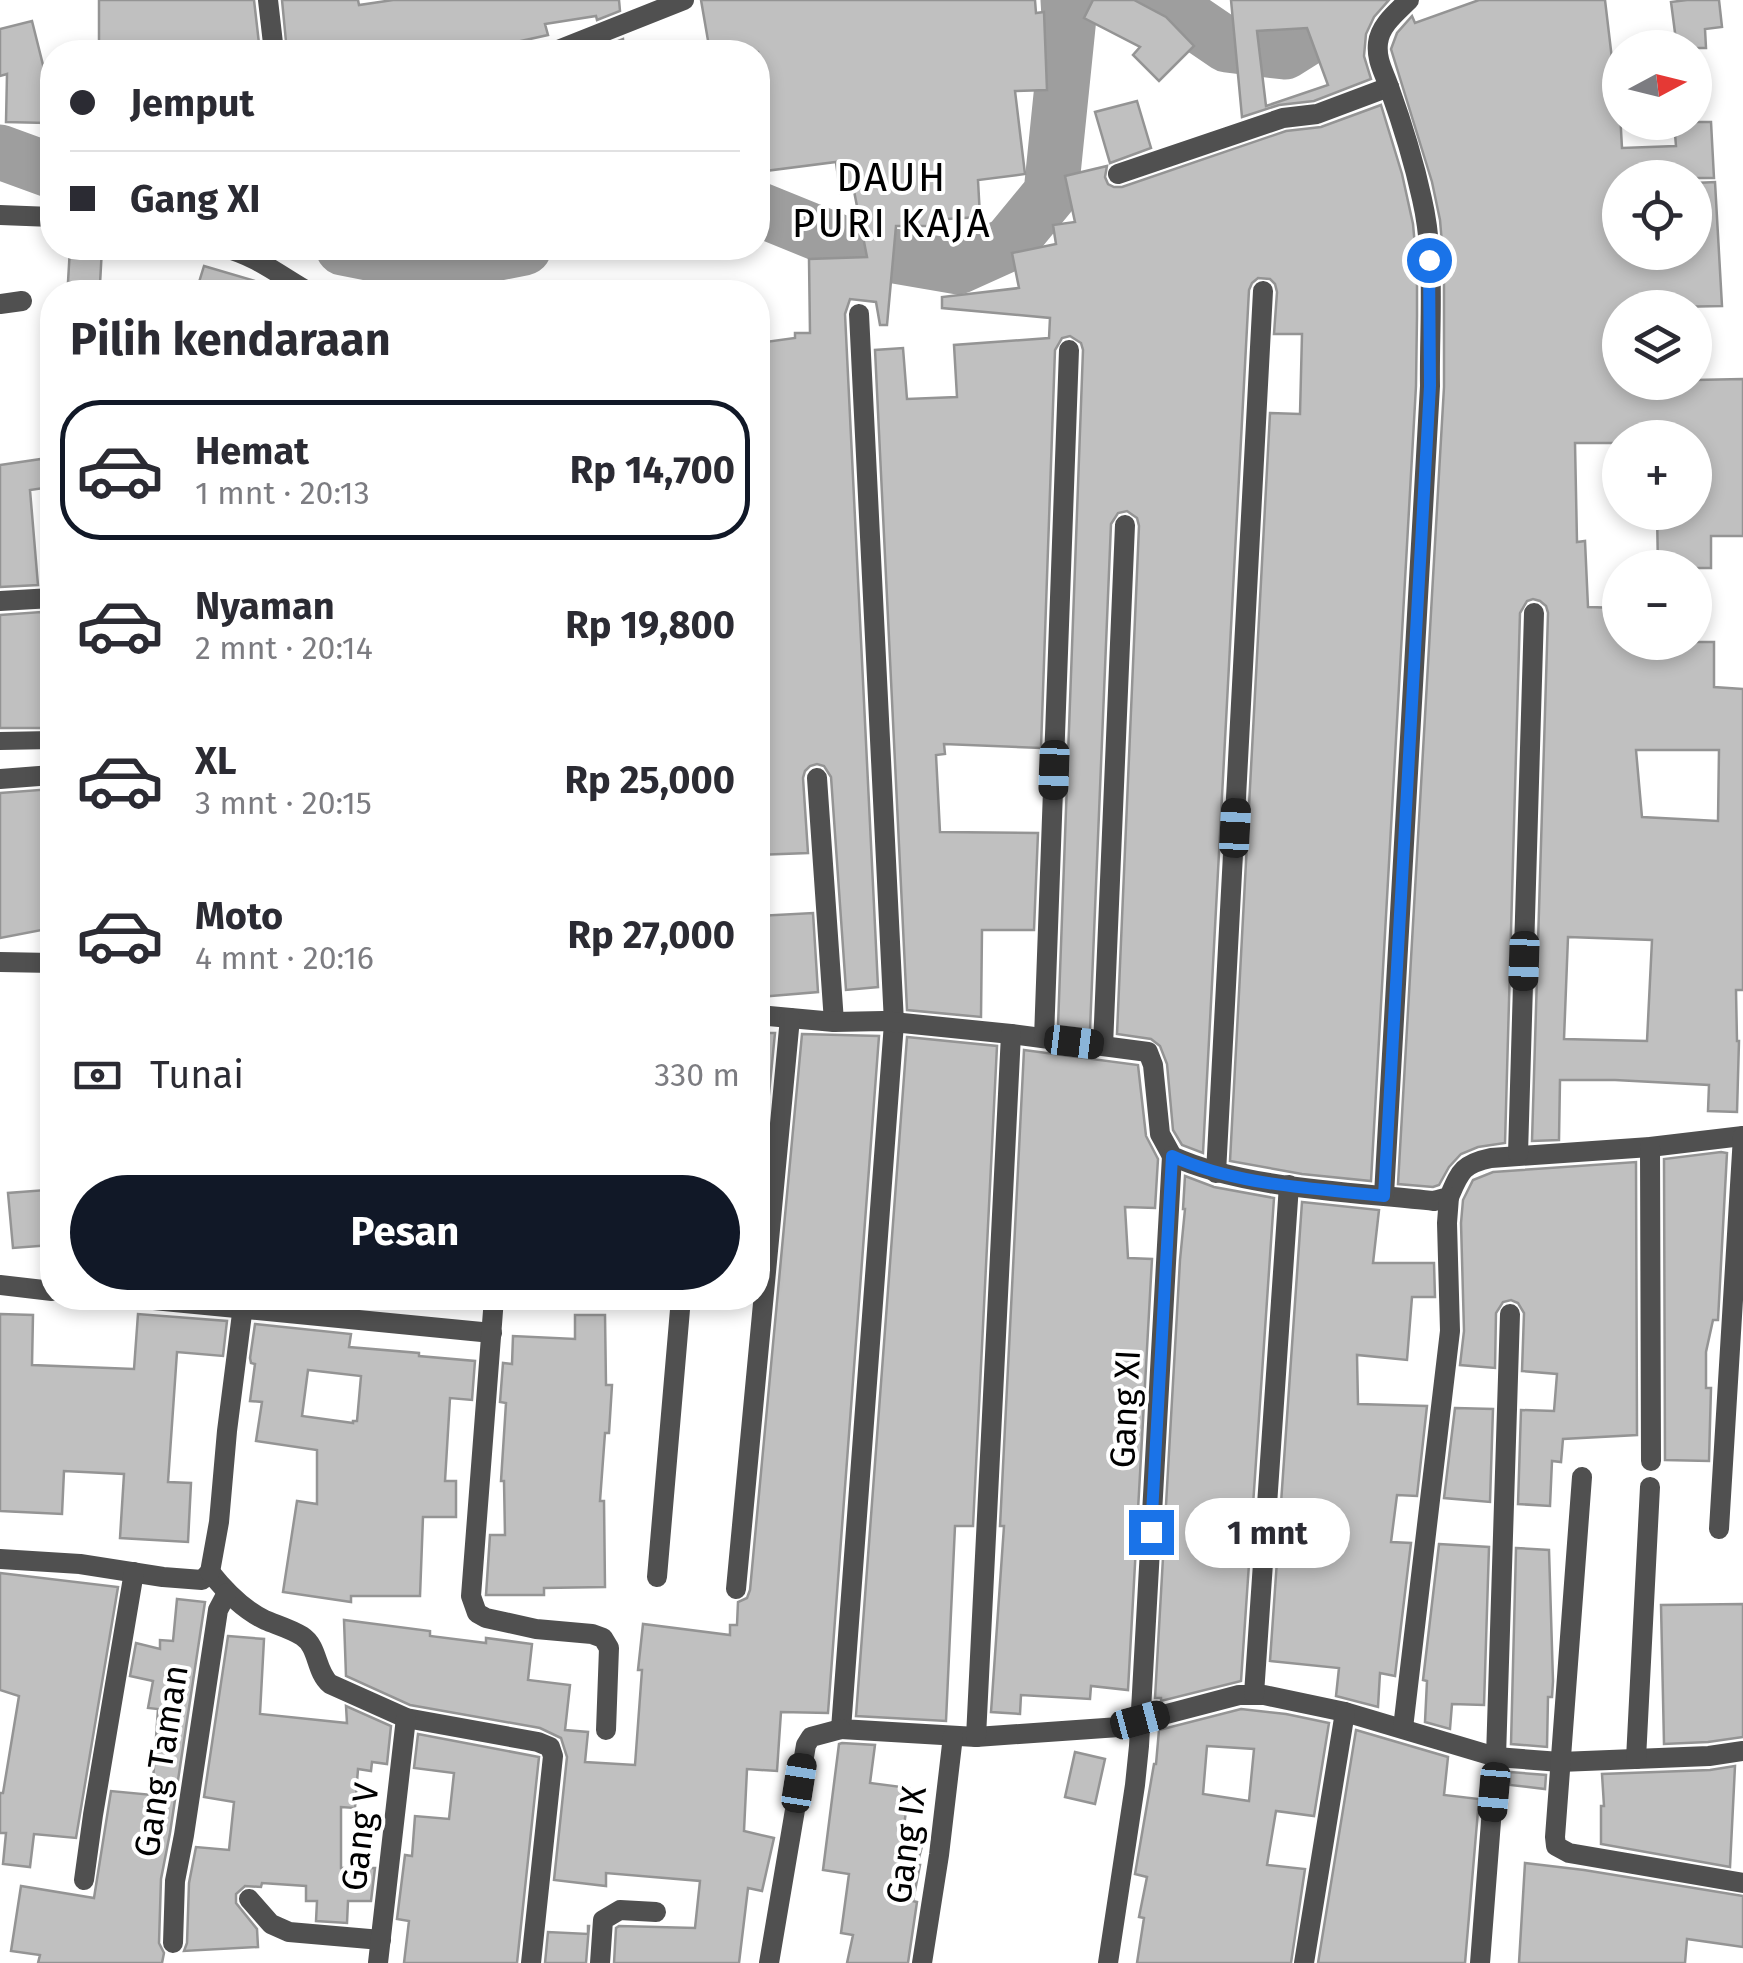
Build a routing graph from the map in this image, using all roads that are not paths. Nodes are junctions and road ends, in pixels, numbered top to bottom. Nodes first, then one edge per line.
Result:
1 (268, 0) edge
2 (684, 0) edge
3 (1409, 0) edge
4 (273, 40) edge
5 (583, 40) edge
6 (1389, 87) junction
7 (1118, 174) dead end
8 (0, 215) edge
9 (40, 217) edge
10 (253, 260) edge
11 (288, 280) edge
12 (1263, 291) dead end
13 (22, 301) dead end
14 (0, 304) edge
15 (859, 314) dead end
16 (1069, 350) dead end
17 (1125, 526) dead end
18 (40, 599) edge
19 (0, 602) edge
20 (1534, 613) dead end
21 (40, 740) edge
22 (0, 741) edge
23 (40, 776) edge
24 (817, 778) dead end
25 (0, 779) edge
26 (0, 962) edge
27 (40, 964) edge
28 (770, 1016) edge
29 (790, 1018) junction
30 (834, 1022) junction
31 (894, 1023) junction
32 (1011, 1034) junction
33 (1044, 1038) junction
34 (1103, 1046) junction
35 (1743, 1136) edge
36 (1650, 1147) junction
37 (1518, 1154) junction
38 (1172, 1156) junction
39 (1216, 1172) junction
40 (1289, 1185) junction
41 (1384, 1196) junction
42 (1449, 1197) junction
43 (770, 1230) edge
44 (0, 1285) edge
45 (40, 1289) edge
46 (243, 1310) edge
47 (300, 1310) edge
48 (493, 1310) edge
49 (680, 1310) edge
50 (762, 1310) edge
51 (1510, 1314) dead end
52 (492, 1334) junction
53 (1651, 1461) dead end
54 (1582, 1477) dead end
55 (1650, 1487) dead end
56 (1719, 1528) dead end
57 (0, 1559) edge
58 (134, 1572) junction
59 (210, 1572) junction
60 (657, 1578) dead end
61 (736, 1590) dead end
62 (226, 1592) junction
63 (1254, 1694) junction
64 (1345, 1712) junction
65 (406, 1718) junction
66 (1140, 1720) junction
67 (1403, 1728) junction
68 (841, 1729) junction
69 (606, 1730) dead end
70 (953, 1736) junction
71 (976, 1737) junction
72 (1743, 1751) edge
73 (1496, 1757) junction
74 (1636, 1759) junction
75 (1560, 1762) junction
76 (84, 1880) dead end
77 (1743, 1883) edge
78 (249, 1898) dead end
79 (656, 1912) dead end
80 (381, 1940) junction
81 (173, 1943) dead end
82 (378, 1963) edge
83 (531, 1963) edge
84 (600, 1963) edge
85 (768, 1963) edge
86 (922, 1963) edge
87 (1108, 1963) edge
88 (1304, 1963) edge
89 (1480, 1963) edge

1 - 4 street
2 - 5 street
3 - 6 street
6 - 7 street
6 - 41 street
8 - 9 street
10 - 11 street
12 - 39 street
13 - 14 street
15 - 31 street
16 - 33 street
17 - 34 street
18 - 19 street
20 - 37 street
21 - 22 lane
23 - 25 street
24 - 30 street
26 - 27 street
28 - 29 street
29 - 30 street
29 - 43 street
30 - 31 street
31 - 32 street
31 - 68 street
32 - 33 street
32 - 71 street
33 - 34 street
34 - 38 street
35 - 36 street
35 - 56 street
36 - 37 street
36 - 53 street
37 - 42 street
38 - 39 street
38 - 66 street, Gang XI
39 - 40 street
40 - 41 street
40 - 63 street
41 - 42 street
42 - 67 street
44 - 45 street
46 - 59 street
47 - 52 street
48 - 52 street
49 - 60 street
50 - 61 street
51 - 73 street
52 - 69 street
54 - 75 street
55 - 74 street
57 - 58 street
58 - 59 street
58 - 76 street
59 - 62 street
62 - 65 street
62 - 81 street, Gang Taman
63 - 64 street
63 - 66 street
64 - 67 street
64 - 88 street
65 - 80 street, Gang V
65 - 83 street
66 - 71 street
66 - 87 street, Gang XI
67 - 73 street
68 - 70 street
68 - 85 street
70 - 71 street
70 - 86 street, Gang IX
72 - 74 street
73 - 75 street
73 - 89 street
74 - 75 street
75 - 77 street
78 - 80 street
79 - 84 street
80 - 82 street, Gang V

